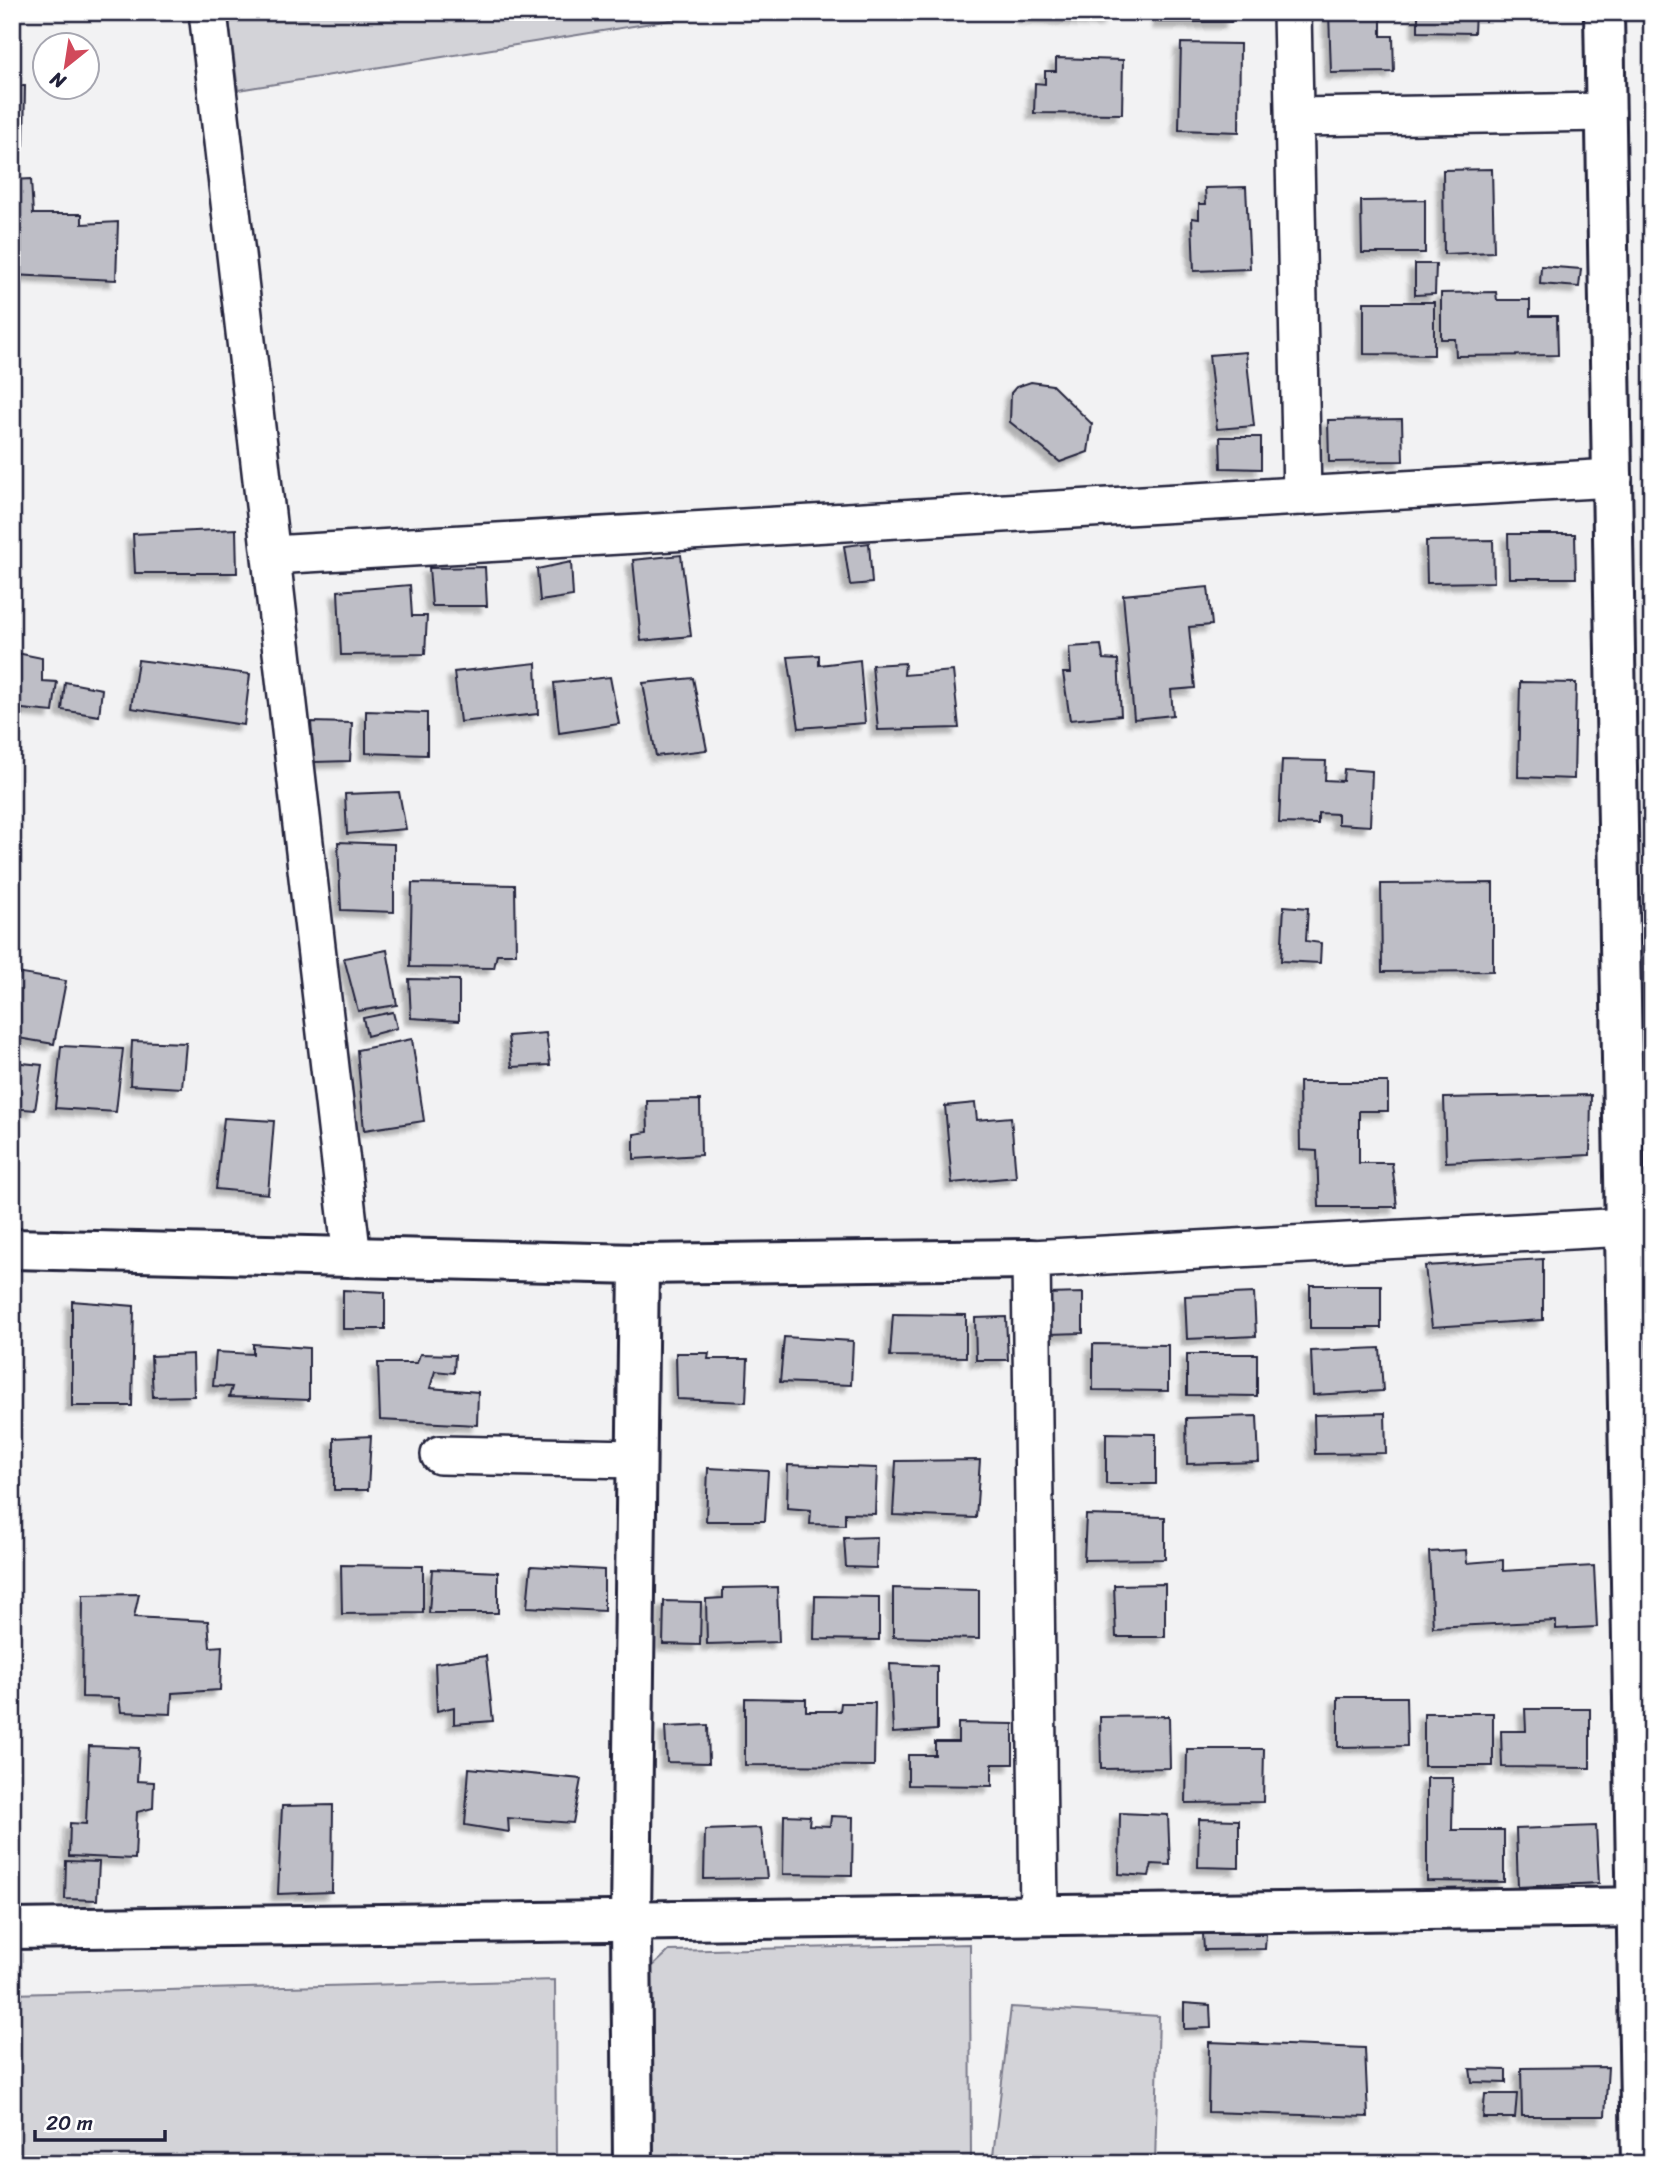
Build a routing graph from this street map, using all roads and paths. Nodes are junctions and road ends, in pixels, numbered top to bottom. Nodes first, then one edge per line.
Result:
1 (208, 12) edge
2 (1292, 12) edge
3 (1604, 12) edge
4 (1606, 112) junction
5 (1296, 117) junction
6 (1613, 478) junction
7 (1302, 496) junction
8 (272, 555) junction
9 (1636, 855) edge
10 (1626, 1227) junction
11 (12, 1249) edge
12 (352, 1258) junction
13 (1031, 1259) junction
14 (639, 1264) junction
15 (440, 1455) dead end
16 (636, 1459) junction
17 (1643, 1907) edge
18 (1039, 1915) junction
19 (631, 1920) junction
20 (12, 1929) edge
21 (633, 2164) edge
22 (1640, 2164) edge

1 - 8 street
2 - 5 street
3 - 4 street
4 - 5 street
4 - 6 street
5 - 7 street
6 - 7 street
6 - 9 street
7 - 8 street
8 - 12 street
9 - 10 street
10 - 13 street
10 - 17 street
11 - 12 street
12 - 14 street
13 - 14 street
13 - 18 street
14 - 16 street
15 - 16 street
16 - 19 street
17 - 18 street
17 - 22 street
18 - 19 street
19 - 20 street
19 - 21 street

